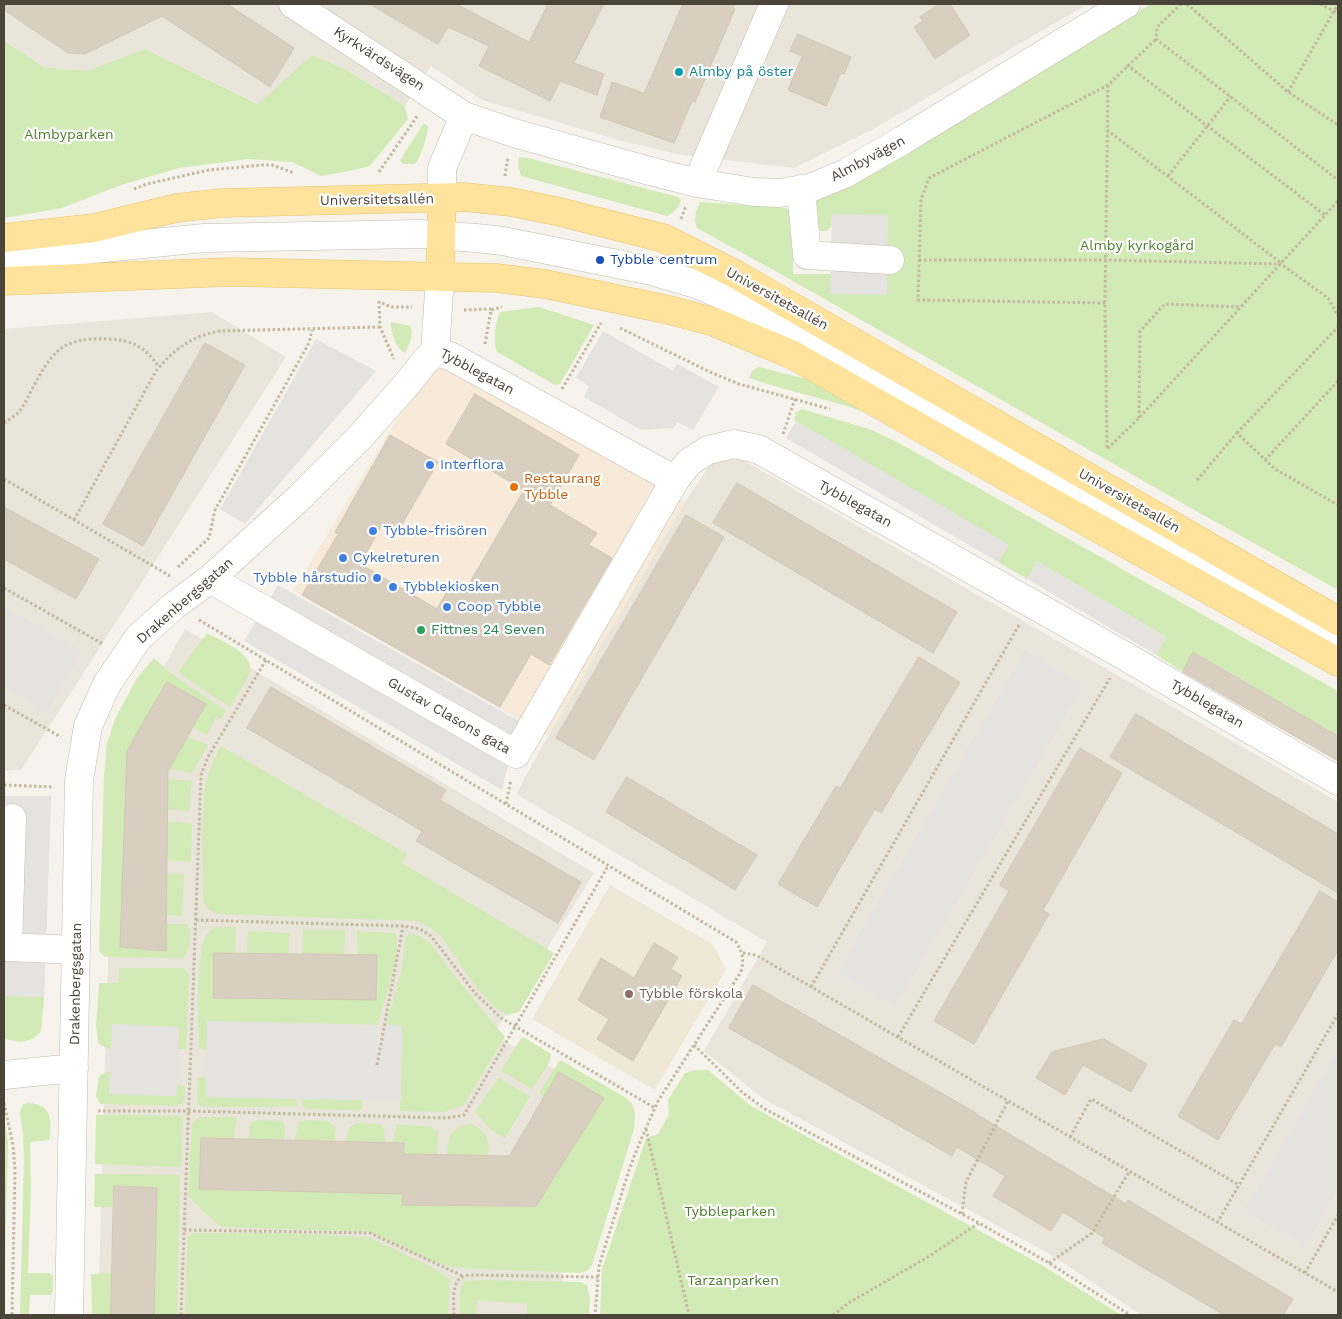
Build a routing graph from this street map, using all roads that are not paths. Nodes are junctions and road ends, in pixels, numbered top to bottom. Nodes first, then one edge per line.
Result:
1 (293, 4) edge
2 (774, 4) edge
3 (1126, 4) edge
4 (464, 116) junction
5 (697, 183) junction
6 (801, 189) junction
7 (442, 198) junction
8 (441, 236) junction
9 (4, 238) edge
10 (4, 258) edge
11 (890, 260) road end
12 (440, 276) junction
13 (4, 281) edge
14 (435, 352) junction
15 (675, 480) junction
16 (193, 591) junction
17 (1338, 621) edge
18 (1338, 643) edge
19 (1338, 662) edge
20 (1338, 781) edge
21 (12, 818) dead end
22 (6, 944) edge
23 (76, 950) junction
24 (74, 1068) junction
25 (4, 1075) edge
26 (69, 1315) edge

1 - 4 street, Kyrkvärdsvägen
2 - 5 street
3 - 6 street, Almbyvägen
4 - 5 street, Almbyvägen
4 - 7 street
5 - 6 street, Almbyvägen
6 - 11 street
7 - 8 main road
7 - 9 main road, Universitetsallén
7 - 17 main road, Universitetsallén
8 - 10 street
8 - 12 main road
8 - 18 street
12 - 13 main road
12 - 14 street, Tybblegatan
12 - 19 main road
14 - 15 street, Tybblegatan
14 - 16 street, Drakenbergsgatan
15 - 16 street, Gustav Clasons gata
15 - 20 street, Tybblegatan
16 - 23 street, Drakenbergsgatan
21 - 22 street
22 - 23 street
23 - 24 street, Drakenbergsgatan
24 - 25 street
24 - 26 street, Drakenbergsgatan

